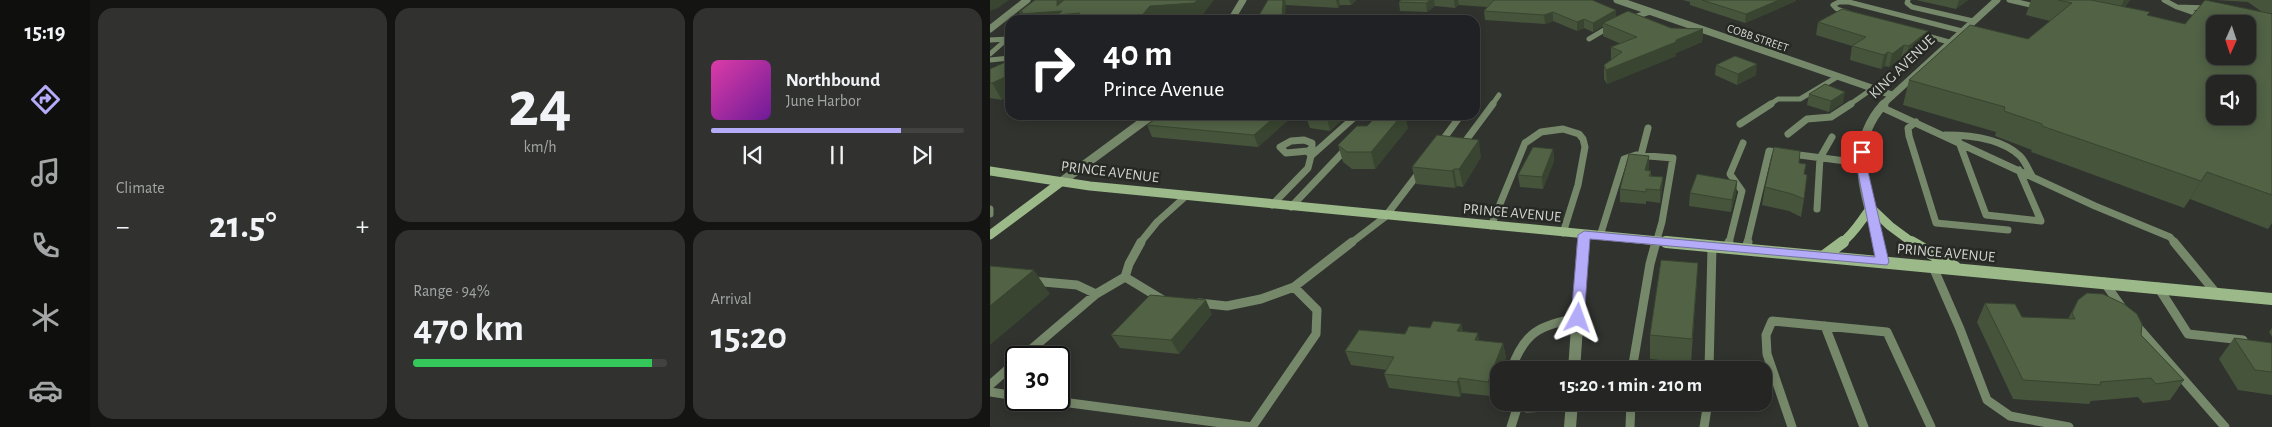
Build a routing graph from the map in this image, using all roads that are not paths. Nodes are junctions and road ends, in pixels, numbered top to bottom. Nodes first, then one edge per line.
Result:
1 (1027, 0) edge
2 (1243, 0) edge
3 (1617, 0) edge
4 (1908, 0) edge
5 (1997, 0) edge
6 (2009, 0) edge
7 (2164, 0) edge
8 (2177, 7) junction
9 (2046, 8) dead end
10 (2218, 10) edge
11 (1650, 12) junction
12 (1008, 15) edge
13 (1233, 15) edge
14 (1856, 15) edge
15 (1005, 17) edge
16 (2206, 17) edge
17 (1625, 20) edge
18 (1972, 21) junction
19 (1617, 23) edge
20 (1947, 28) junction
21 (990, 29) edge
22 (1962, 31) junction
23 (1911, 32) edge
24 (1935, 38) junction
25 (1005, 39) edge
26 (1589, 39) dead end
27 (990, 40) edge
28 (1005, 42) edge
29 (1949, 42) junction
30 (990, 54) edge
31 (1005, 58) edge
32 (990, 60) edge
33 (1837, 77) junction
34 (1872, 89) junction
35 (1500, 95) dead end
36 (1892, 95) junction
37 (1880, 107) junction
38 (1145, 120) edge
39 (1351, 120) edge
40 (1458, 120) edge
41 (1916, 122) junction
42 (1740, 124) dead end
43 (1648, 128) dead end
44 (1788, 134) dead end
45 (1944, 135) junction
46 (1832, 137) dead end
47 (1354, 141) edge
48 (1959, 142) junction
49 (1456, 143) edge
50 (1743, 143) dead end
51 (1435, 150) edge
52 (1641, 155) junction
53 (1820, 158) junction
54 (1861, 163) junction
55 (1424, 166) edge
56 (2019, 170) junction
57 (990, 171) edge
58 (2032, 176) junction
59 (1061, 182) junction
60 (1186, 196) junction
61 (1272, 206) junction
62 (1291, 207) junction
63 (1871, 208) junction
64 (990, 209) edge
65 (1817, 209) dead end
66 (990, 214) edge
67 (1386, 216) junction
68 (1491, 226) junction
69 (2008, 230) dead end
70 (1563, 233) junction
71 (990, 235) edge
72 (1584, 235) junction
73 (1600, 236) junction
74 (1656, 241) junction
75 (1712, 247) junction
76 (1728, 248) junction
77 (1746, 249) junction
78 (1824, 256) junction
79 (1882, 262) junction
80 (1933, 267) junction
81 (1959, 269) junction
82 (1125, 276) junction
83 (1022, 280) edge
84 (2104, 282) junction
85 (1294, 287) junction
86 (2158, 287) junction
87 (2216, 293) junction
88 (1096, 294) junction
89 (2272, 299) edge
90 (1173, 301) edge
91 (1191, 303) edge
92 (1578, 318) junction
93 (1825, 326) junction
94 (2257, 342) edge
95 (1035, 346) edge
96 (1514, 361) edge
97 (1575, 361) edge
98 (1634, 361) edge
99 (1709, 361) edge
100 (1005, 372) edge
101 (990, 385) edge
102 (990, 392) edge
103 (1005, 394) edge
104 (1070, 403) edge
105 (1514, 411) edge
106 (1571, 411) edge
107 (1631, 411) edge
108 (1707, 411) edge
109 (2047, 426) edge
110 (1252, 427) edge
111 (1511, 427) edge
112 (1570, 427) edge
113 (1630, 427) edge
114 (1704, 427) edge
115 (1792, 427) edge
116 (1864, 427) edge
117 (1931, 427) edge
118 (2069, 427) edge
119 (2225, 427) edge

1 - 12 street
2 - 13 street
3 - 11 street, COBB STREET
4 - 18 lane
5 - 18 street, KING AVENUE
6 - 9 lane
7 - 8 lane
8 - 10 lane
8 - 16 lane
11 - 17 lane
11 - 33 street, COBB STREET
14 - 20 lane
15 - 21 street
18 - 22 street, KING AVENUE
19 - 26 lane
20 - 22 lane
20 - 24 lane
22 - 29 street, KING AVENUE
23 - 24 lane
24 - 29 lane
25 - 27 lane
28 - 30 lane
29 - 36 street, KING AVENUE
31 - 32 lane
33 - 34 street, COBB STREET
33 - 42 lane
34 - 36 street, COBB STREET
34 - 44 lane
35 - 49 lane
36 - 37 street, KING AVENUE
37 - 41 lane
37 - 54 street, KING AVENUE
38 - 59 street
39 - 61 lane
40 - 51 lane
41 - 45 lane
41 - 69 lane
43 - 52 lane
45 - 48 lane
45 - 58 lane
46 - 53 lane
47 - 62 lane
48 - 56 lane
48 - 56 lane
50 - 76 lane
52 - 73 lane
52 - 74 lane
53 - 54 lane
53 - 65 lane
53 - 77 lane
54 - 63 street, KING AVENUE
55 - 67 lane
56 - 58 lane
57 - 59 main road, PRINCE AVENUE
58 - 87 lane
59 - 60 main road, PRINCE AVENUE
59 - 71 main road
60 - 61 main road, PRINCE AVENUE
60 - 82 lane
61 - 62 main road, PRINCE AVENUE
62 - 67 main road, PRINCE AVENUE
63 - 78 main road
63 - 79 street, KING AVENUE
63 - 81 main road
64 - 66 lane
67 - 68 main road, PRINCE AVENUE
67 - 85 lane
68 - 70 main road, PRINCE AVENUE
68 - 70 lane
70 - 72 main road, PRINCE AVENUE
72 - 73 main road, PRINCE AVENUE
72 - 92 street
73 - 74 main road, PRINCE AVENUE
74 - 75 main road, PRINCE AVENUE
74 - 98 lane
75 - 76 main road, PRINCE AVENUE
75 - 99 lane
76 - 77 main road, PRINCE AVENUE
77 - 78 main road, PRINCE AVENUE
78 - 79 main road, PRINCE AVENUE
79 - 80 main road, PRINCE AVENUE
80 - 81 main road, PRINCE AVENUE
80 - 109 lane
81 - 84 main road, PRINCE AVENUE
82 - 88 lane
82 - 90 lane
83 - 88 lane
84 - 86 main road, PRINCE AVENUE
84 - 119 lane
85 - 91 lane
85 - 110 lane
86 - 87 main road, PRINCE AVENUE
86 - 94 lane
87 - 89 main road, PRINCE AVENUE
88 - 95 lane
92 - 96 lane
92 - 97 street
93 - 115 lane
93 - 116 lane
93 - 117 lane
100 - 101 lane
102 - 103 lane
104 - 110 lane
105 - 111 lane
106 - 112 street
107 - 113 lane
108 - 114 lane
109 - 118 lane

